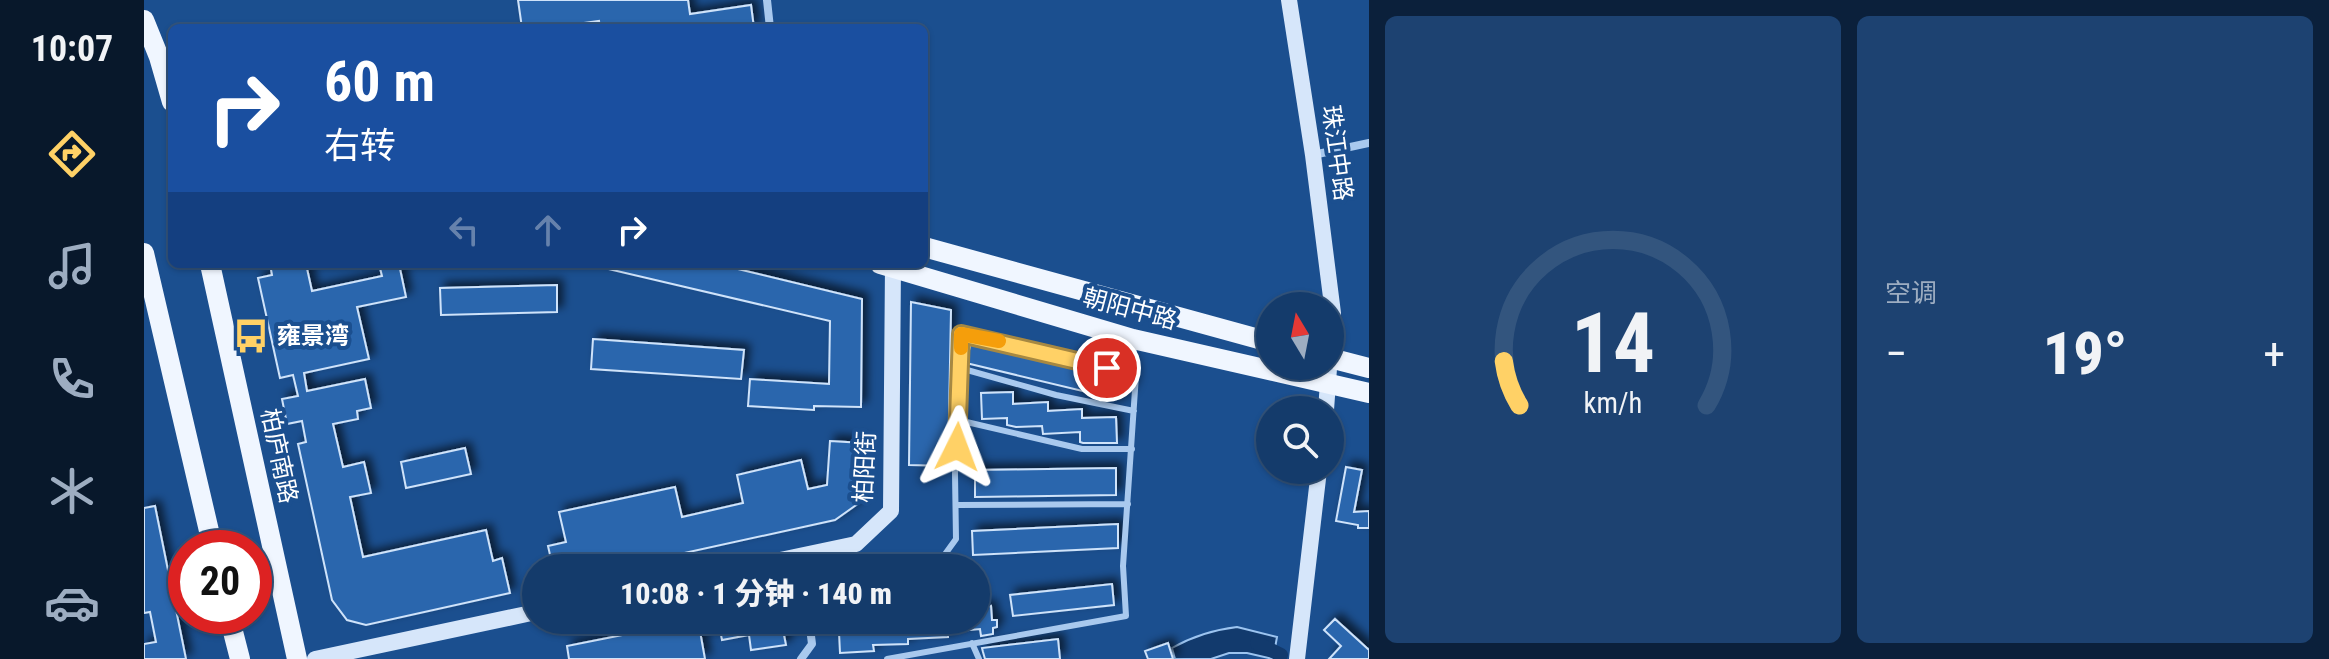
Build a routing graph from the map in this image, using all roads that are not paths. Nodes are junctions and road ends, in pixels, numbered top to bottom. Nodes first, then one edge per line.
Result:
1 (767, 0) edge
2 (1289, 0) edge
3 (770, 24) edge
4 (145, 27) edge
5 (168, 33) edge
6 (158, 58) edge
7 (168, 89) edge
8 (1369, 143) edge
9 (1313, 155) junction
10 (928, 248) edge
11 (144, 253) edge
12 (211, 268) edge
13 (888, 268) edge
14 (898, 268) edge
15 (1330, 292) edge
16 (1256, 338) edge
17 (1133, 339) junction
18 (1344, 362) edge
19 (960, 368) junction
20 (1369, 368) edge
21 (1136, 375) junction
22 (1329, 380) edge
23 (1329, 383) junction
24 (1369, 393) edge
25 (1328, 396) edge
26 (1134, 411) junction
27 (958, 420) junction
28 (1132, 449) junction
29 (1317, 484) edge
30 (1128, 504) junction
31 (956, 505) junction
32 (209, 530) edge
33 (824, 554) edge
34 (945, 554) edge
35 (522, 615) edge
36 (234, 634) edge
37 (811, 634) edge
38 (972, 643) junction
39 (240, 659) edge
40 (297, 659) edge
41 (315, 659) edge
42 (801, 659) edge
43 (887, 659) edge
44 (979, 659) edge
45 (1297, 659) edge

1 - 3 street
2 - 9 street, 珠江中路
4 - 5 main road
4 - 6 main road
6 - 7 main road
8 - 9 street
9 - 15 street, 珠江中路
10 - 16 main road, 朝阳中路
11 - 32 main road
12 - 40 main road, 柏庐南路
13 - 33 street, 柏阳街
14 - 17 main road, 朝阳中路
17 - 21 lane
17 - 23 main road, 朝阳中路
18 - 20 main road
19 - 21 lane
19 - 26 lane
19 - 27 lane
21 - 26 lane
22 - 23 street, 珠江中路
23 - 24 main road, 朝阳中路
23 - 25 street, 珠江中路
26 - 28 lane
27 - 28 lane
27 - 31 lane
28 - 30 lane
29 - 45 street
30 - 31 lane
30 - 38 lane
31 - 34 lane
35 - 41 street
36 - 39 main road
37 - 42 street
38 - 43 lane
38 - 44 lane

